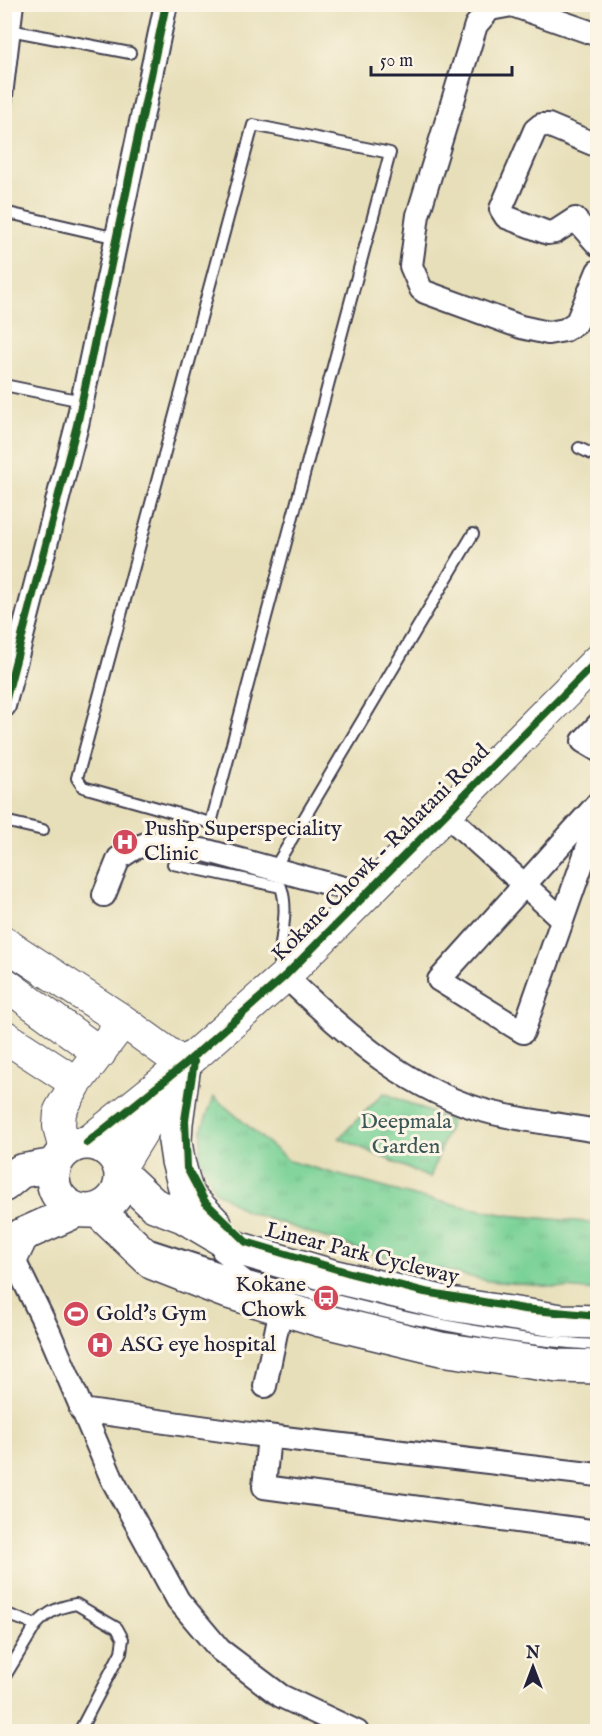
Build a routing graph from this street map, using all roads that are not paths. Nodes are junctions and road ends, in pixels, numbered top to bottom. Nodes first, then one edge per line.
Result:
1 (18, 4) edge
2 (166, 4) edge
3 (15, 31) junction
4 (597, 35) edge
5 (9, 52) edge
6 (130, 53) dead end
7 (4, 121) edge
8 (597, 146) edge
9 (4, 212) edge
10 (117, 238) junction
11 (597, 245) edge
12 (597, 271) edge
13 (4, 385) edge
14 (82, 401) junction
15 (579, 448) dead end
16 (597, 457) edge
17 (473, 534) dead end
18 (597, 660) edge
19 (4, 706) edge
20 (597, 725) edge
21 (597, 750) edge
22 (597, 803) edge
23 (446, 814) junction
24 (597, 818) edge
25 (195, 819) junction
26 (4, 821) edge
27 (43, 830) dead end
28 (180, 855) junction
29 (273, 869) junction
30 (525, 885) junction
31 (104, 894) dead end
32 (366, 894) junction
33 (562, 919) junction
34 (4, 943) edge
35 (284, 977) junction
36 (4, 983) edge
37 (123, 1021) junction
38 (4, 1036) edge
39 (100, 1053) junction
40 (184, 1065) junction
41 (76, 1083) junction
42 (597, 1131) edge
43 (69, 1153) junction
44 (120, 1170) junction
45 (4, 1185) edge
46 (154, 1204) junction
47 (88, 1210) junction
48 (192, 1233) dead end
49 (126, 1237) junction
50 (11, 1248) edge
51 (232, 1258) junction
52 (282, 1308) junction
53 (597, 1322) edge
54 (597, 1345) edge
55 (597, 1367) edge
56 (265, 1386) dead end
57 (81, 1410) junction
58 (269, 1436) junction
59 (597, 1475) edge
60 (597, 1532) edge
61 (4, 1613) edge
62 (36, 1624) junction
63 (4, 1678) edge
64 (79, 1731) edge
65 (357, 1731) edge

1 - 3 lane
2 - 10 street
3 - 5 lane
3 - 6 lane
4 - 12 street
5 - 7 lane
8 - 11 street
9 - 10 lane
10 - 14 street
13 - 14 lane
14 - 19 street
15 - 16 lane
17 - 29 lane
18 - 23 street, Kokane Chowk - Rahatani Road
20 - 21 street
22 - 30 street
23 - 30 street
23 - 32 street, Kokane Chowk - Rahatani Road
24 - 33 street
25 - 25 lane
25 - 28 lane
26 - 27 lane
28 - 29 street
28 - 31 street
28 - 35 lane
29 - 32 street
30 - 33 street
30 - 33 street
32 - 35 street, Kokane Chowk - Rahatani Road
34 - 37 street
35 - 40 street, Kokane Chowk - Rahatani Road
35 - 42 street
36 - 39 street
37 - 39 street
37 - 40 street
38 - 41 street
39 - 41 street
40 - 43 street
40 - 44 street
40 - 51 main road
41 - 43 street
43 - 44 main road
43 - 45 main road
43 - 47 main road
44 - 46 main road
44 - 47 main road
46 - 48 lane
46 - 51 main road
47 - 49 main road
47 - 50 main road
49 - 51 lane
49 - 52 main road
50 - 57 street
51 - 53 main road
51 - 54 lane
52 - 55 main road
52 - 56 street
57 - 58 street
57 - 65 street
58 - 59 street
58 - 60 street
61 - 62 lane
62 - 63 lane
62 - 64 lane

